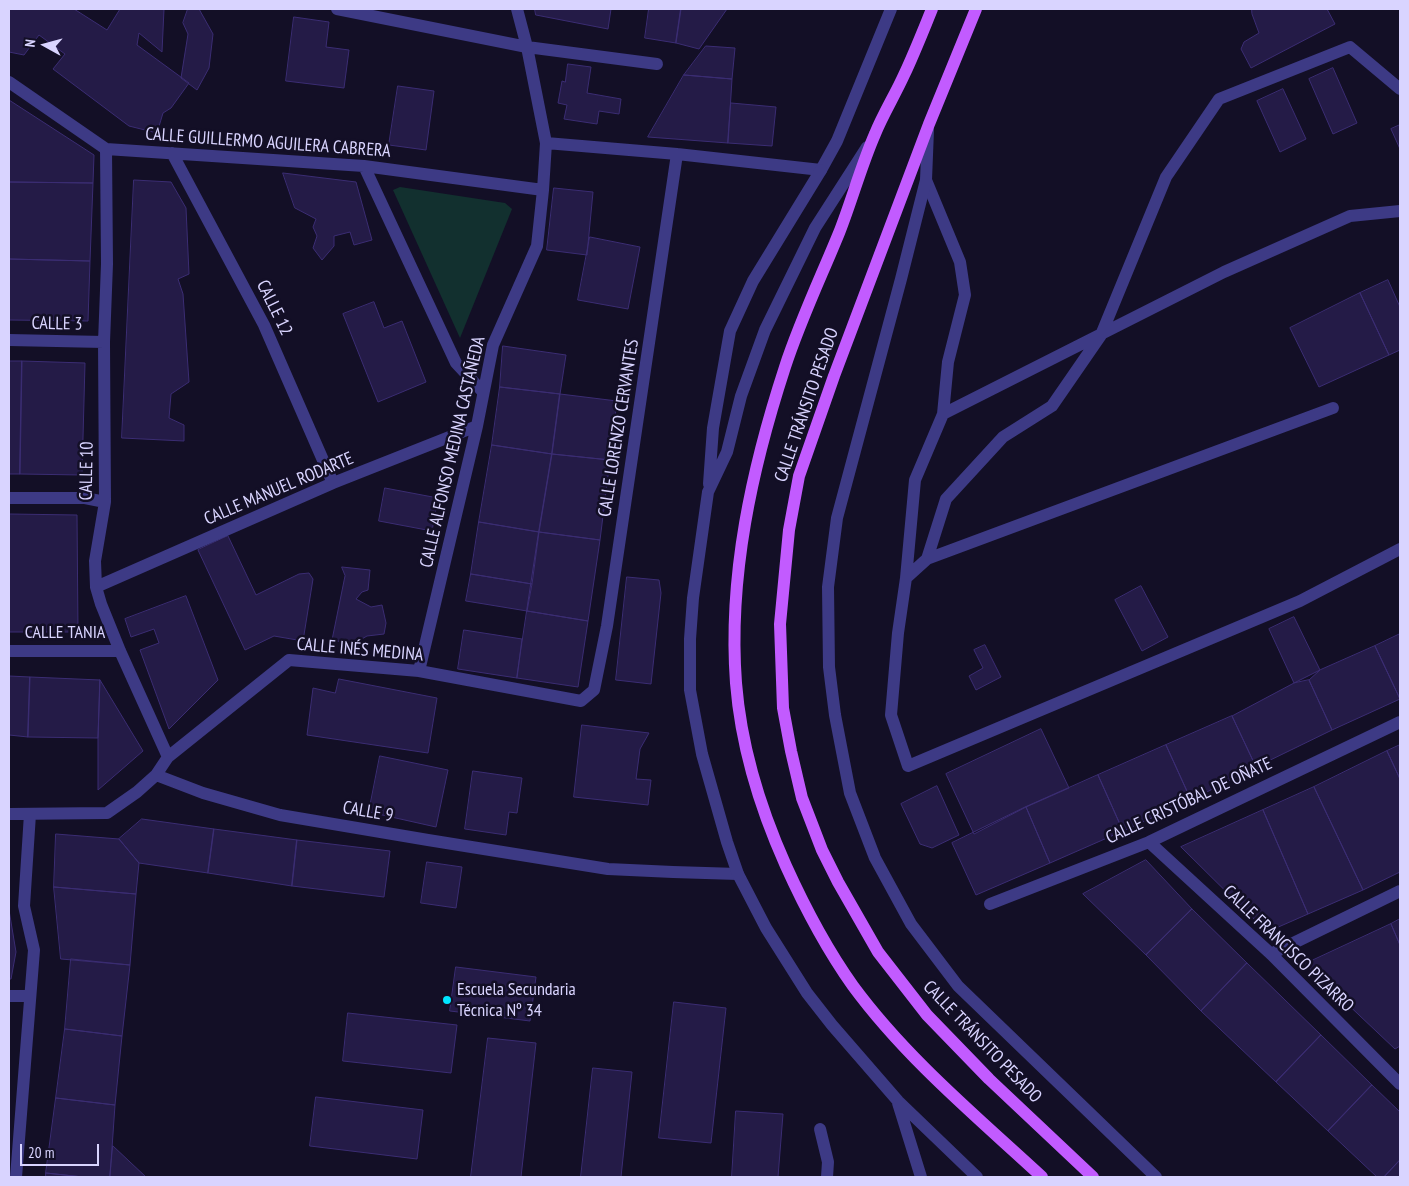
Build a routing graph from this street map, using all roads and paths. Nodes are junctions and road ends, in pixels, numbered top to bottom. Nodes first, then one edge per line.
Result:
1 (337, 9) edge
2 (517, 9) edge
3 (891, 9) edge
4 (932, 9) edge
5 (976, 9) edge
6 (527, 47) junction
7 (657, 64) dead end
8 (9, 82) edge
9 (1400, 89) edge
10 (929, 124) junction
11 (875, 134) junction
12 (546, 143) junction
13 (106, 149) junction
14 (172, 153) junction
15 (677, 154) junction
16 (364, 166) junction
17 (821, 170) junction
18 (926, 180) junction
19 (544, 190) junction
20 (1400, 212) edge
21 (1101, 335) junction
22 (9, 340) edge
23 (104, 342) junction
24 (483, 392) junction
25 (1333, 408) dead end
26 (943, 414) junction
27 (477, 426) junction
28 (333, 483) junction
29 (708, 492) junction
30 (9, 498) edge
31 (106, 502) junction
32 (1400, 549) edge
33 (927, 559) junction
34 (906, 578) junction
35 (96, 587) junction
36 (120, 650) junction
37 (9, 651) edge
38 (419, 671) junction
39 (581, 701) joint
40 (1400, 722) edge
41 (168, 758) junction
42 (156, 775) junction
43 (9, 814) edge
44 (30, 814) junction
45 (1149, 842) junction
46 (738, 874) junction
47 (1400, 891) edge
48 (990, 904) dead end
49 (1270, 954) junction
50 (9, 996) edge
51 (30, 996) junction
52 (1399, 1080) edge
53 (898, 1101) junction
54 (820, 1129) dead end
55 (13, 1164) edge
56 (16, 1177) edge
57 (827, 1177) edge
58 (921, 1177) edge
59 (977, 1177) edge
60 (1042, 1177) edge
61 (1093, 1177) edge
62 (1156, 1177) edge

1 - 6 street
2 - 6 street, CALLE ALFONSO MEDINA CASTAÑEDA
3 - 17 street
4 - 11 main road, CALLE TRÁNSITO PESADO
5 - 10 main road, CALLE TRÁNSITO PESADO
6 - 7 street
6 - 12 street, CALLE ALFONSO MEDINA CASTAÑEDA
8 - 13 street
9 - 21 street
10 - 18 street
10 - 61 main road, CALLE TRÁNSITO PESADO
11 - 29 street
11 - 60 main road, CALLE TRÁNSITO PESADO
12 - 15 street
12 - 19 street, CALLE ALFONSO MEDINA CASTAÑEDA
13 - 14 street, CALLE GUILLERMO AGUILERA CABRERA
13 - 23 street, CALLE 10
14 - 16 street, CALLE GUILLERMO AGUILERA CABRERA
14 - 28 street, CALLE 12
15 - 17 street
15 - 39 street, CALLE LORENZO CERVANTES
16 - 19 street, CALLE GUILLERMO AGUILERA CABRERA
16 - 24 street
17 - 29 street
18 - 26 street
18 - 62 street
19 - 24 street, CALLE ALFONSO MEDINA CASTAÑEDA
20 - 21 street
21 - 26 street
21 - 33 street
22 - 23 street, CALLE 3
23 - 31 street, CALLE 10
24 - 27 street, CALLE ALFONSO MEDINA CASTAÑEDA
25 - 33 street
26 - 34 street
27 - 28 street, CALLE MANUEL RODARTE
27 - 38 street, CALLE ALFONSO MEDINA CASTAÑEDA
28 - 35 street, CALLE MANUEL RODARTE
29 - 46 street
30 - 31 street
31 - 35 street, CALLE 10
32 - 34 street
33 - 34 street
35 - 36 street, CALLE 10
36 - 37 street, CALLE TANIA
36 - 41 street, CALLE 10
38 - 39 street, CALLE INÉS MEDINA
38 - 41 street, CALLE INÉS MEDINA
40 - 45 street, CALLE CRISTÓBAL DE OÑATE
41 - 42 street
42 - 44 street
42 - 46 street, CALLE 9
43 - 44 street
44 - 51 street
45 - 48 street, CALLE CRISTÓBAL DE OÑATE
45 - 49 street, CALLE FRANCISCO PIZARRO
46 - 53 street
47 - 49 street
49 - 52 street, CALLE FRANCISCO PIZARRO
50 - 51 street
51 - 55 street
53 - 58 street
53 - 59 street
54 - 57 street
55 - 56 street

